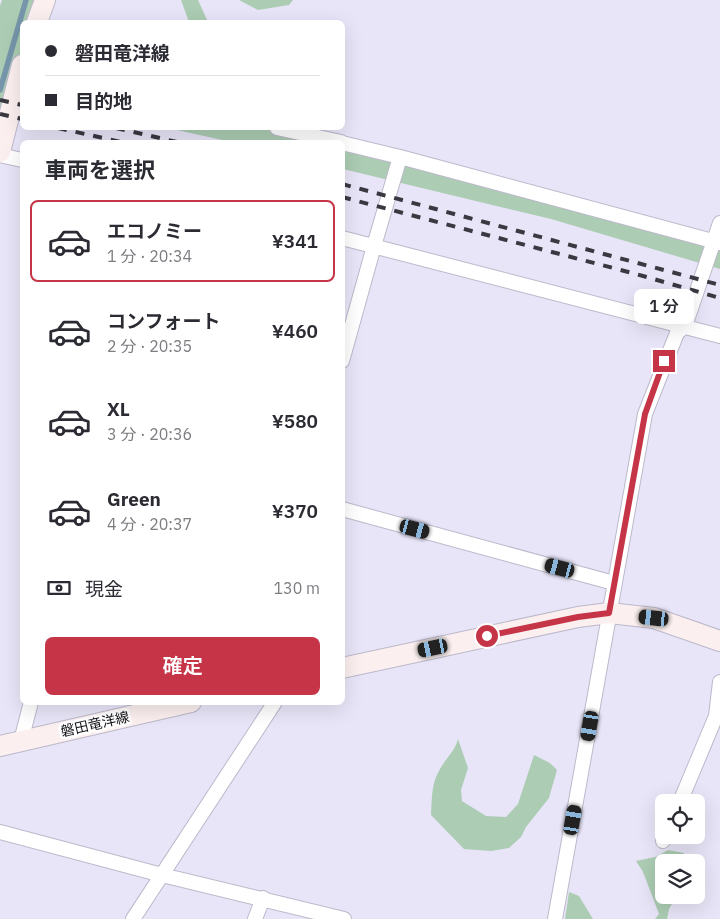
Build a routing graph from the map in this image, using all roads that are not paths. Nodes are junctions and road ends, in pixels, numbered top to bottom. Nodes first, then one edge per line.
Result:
1 (45, 0) edge
2 (38, 20) edge
3 (20, 75) edge
4 (287, 130) edge
5 (329, 140) edge
6 (345, 144) edge
7 (0, 154) edge
8 (400, 156) junction
9 (20, 159) edge
10 (720, 223) edge
11 (345, 239) edge
12 (717, 242) edge
13 (374, 246) junction
14 (685, 326) junction
15 (720, 336) edge
16 (345, 350) edge
17 (345, 510) edge
18 (614, 583) junction
19 (609, 613) junction
20 (720, 641) edge
21 (345, 667) edge
22 (720, 682) edge
23 (30, 705) edge
24 (178, 705) edge
25 (273, 705) edge
26 (21, 741) junction
27 (0, 746) edge
28 (683, 794) edge
29 (0, 832) edge
30 (162, 875) junction
31 (264, 898) junction
32 (133, 919) edge
33 (256, 919) edge
34 (344, 919) edge
35 (555, 919) edge

1 - 2 main road
3 - 7 main road
4 - 5 street
6 - 8 street
7 - 9 street
8 - 12 street
8 - 13 street
10 - 12 street
11 - 13 street
12 - 14 street
13 - 14 street
13 - 16 street
14 - 15 street
14 - 18 street
17 - 18 street
18 - 19 street
19 - 20 main road
19 - 21 main road
19 - 35 street
22 - 28 street
23 - 26 street
24 - 26 main road, 磐田竜洋線
25 - 30 street
26 - 27 main road, 磐田竜洋線
29 - 30 street
30 - 31 street
30 - 32 street
31 - 33 street
31 - 34 street

